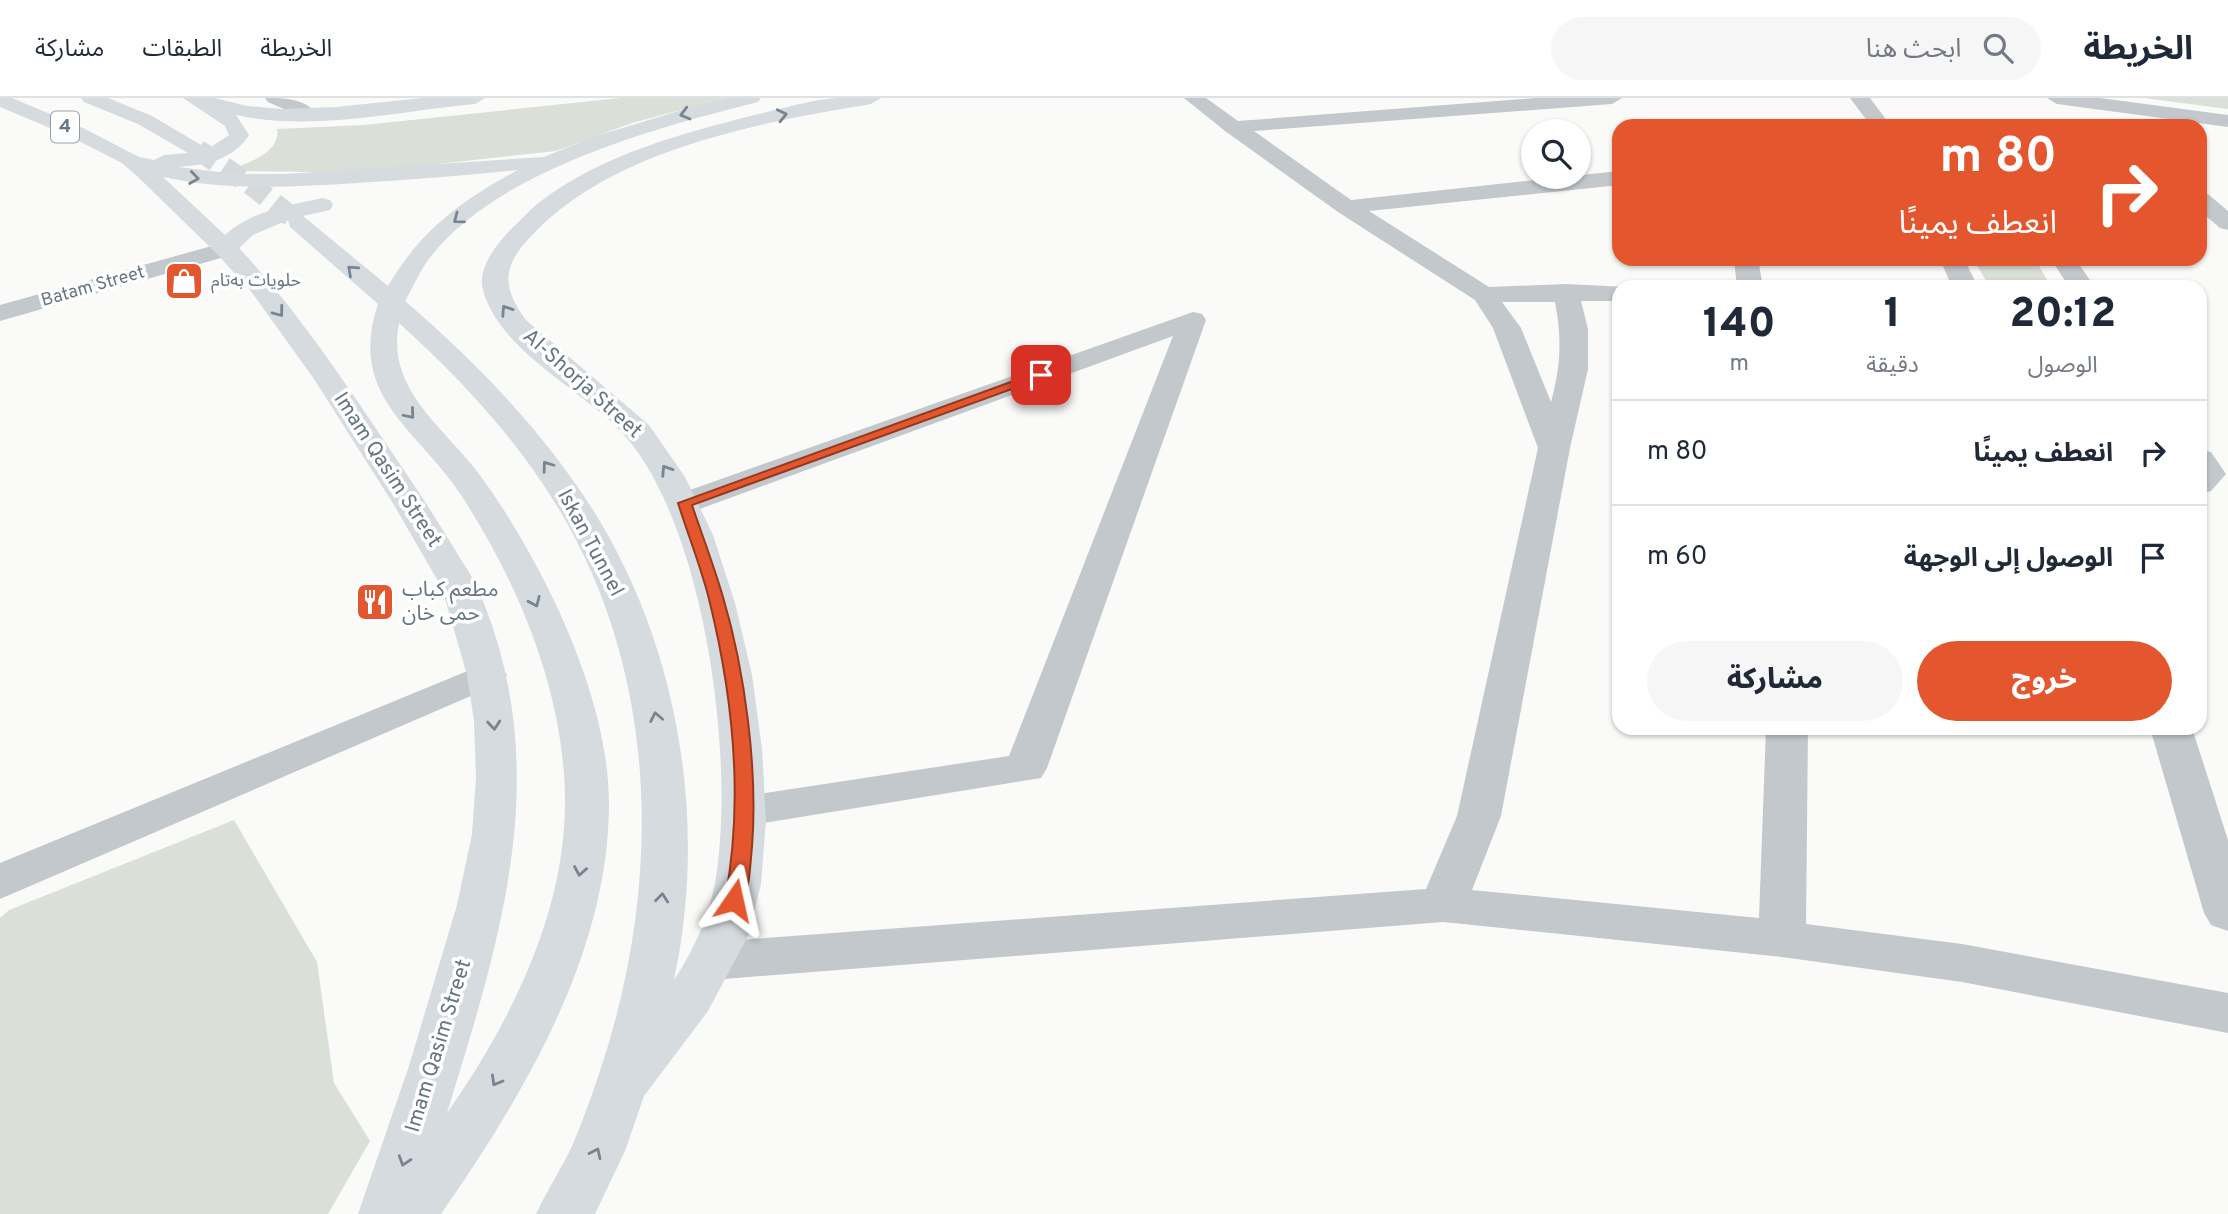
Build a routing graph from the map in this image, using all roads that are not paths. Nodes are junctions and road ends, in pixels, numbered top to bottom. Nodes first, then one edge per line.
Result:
1 (91, 98) edge
2 (475, 98) edge
3 (751, 98) edge
4 (871, 98) edge
5 (1194, 98) edge
6 (1612, 98) edge
7 (1860, 98) edge
8 (2057, 98) edge
9 (200, 99) edge
10 (0, 100) edge
11 (2086, 102) junction
12 (273, 106) edge
13 (1876, 119) edge
14 (2106, 119) edge
15 (2228, 121) edge
16 (1232, 127) junction
17 (716, 132) junction
18 (198, 149) tunnel mouth
19 (115, 151) junction
20 (1612, 179) edge
21 (556, 200) junction
22 (2207, 205) edge
23 (1346, 207) junction
24 (298, 222) tunnel mouth
25 (2228, 223) edge
26 (226, 249) junction
27 (1566, 292) junction
28 (1612, 293) edge
29 (1484, 295) junction
30 (0, 313) edge
31 (1554, 448) junction
32 (684, 503) junction
33 (487, 675) junction
34 (1787, 735) edge
35 (2173, 735) edge
36 (745, 811) junction
37 (0, 882) edge
38 (1443, 905) junction
39 (2228, 913) edge
40 (1782, 939) junction
41 (712, 961) junction
42 (2228, 1013) edge
43 (619, 1088) junction
44 (387, 1214) edge
45 (408, 1214) edge
46 (565, 1214) edge

1 - 18 main road
2 - 12 main road
3 -> 45 main road
17 -> 4 main road, Al-Shorja Street
5 - 16 street
6 - 16 street
7 - 13 street
8 - 11 street
9 - 12 main road
9 - 19 main road
10 - 19 main road, 4
11 - 14 street
11 - 15 street
16 - 23 street
19 -> 17 main road
17 - 21 main road, Al-Shorja Street
19 - 26 main road, Imam Qasim Street
20 - 23 street
21 - 26 main road
32 -> 21 main road, Al-Shorja Street
22 - 25 street
23 - 29 street
43 -> 24 main road, Iskan Tunnel
26 - 30 street, Batam Street
26 -> 33 main road, Imam Qasim Street
27 - 28 street
27 - 29 street
27 - 31 street
29 - 31 street
31 - 38 street
32 - 36 main road, Al-Shorja Street
32 - 36 street
33 - 37 street
33 -> 44 main road, Imam Qasim Street
34 - 40 street
35 - 39 street
36 - 41 main road, Al-Shorja Street
38 - 40 street
38 - 41 street
40 - 42 street
41 - 43 main road, Al-Shorja Street
46 -> 43 main road

